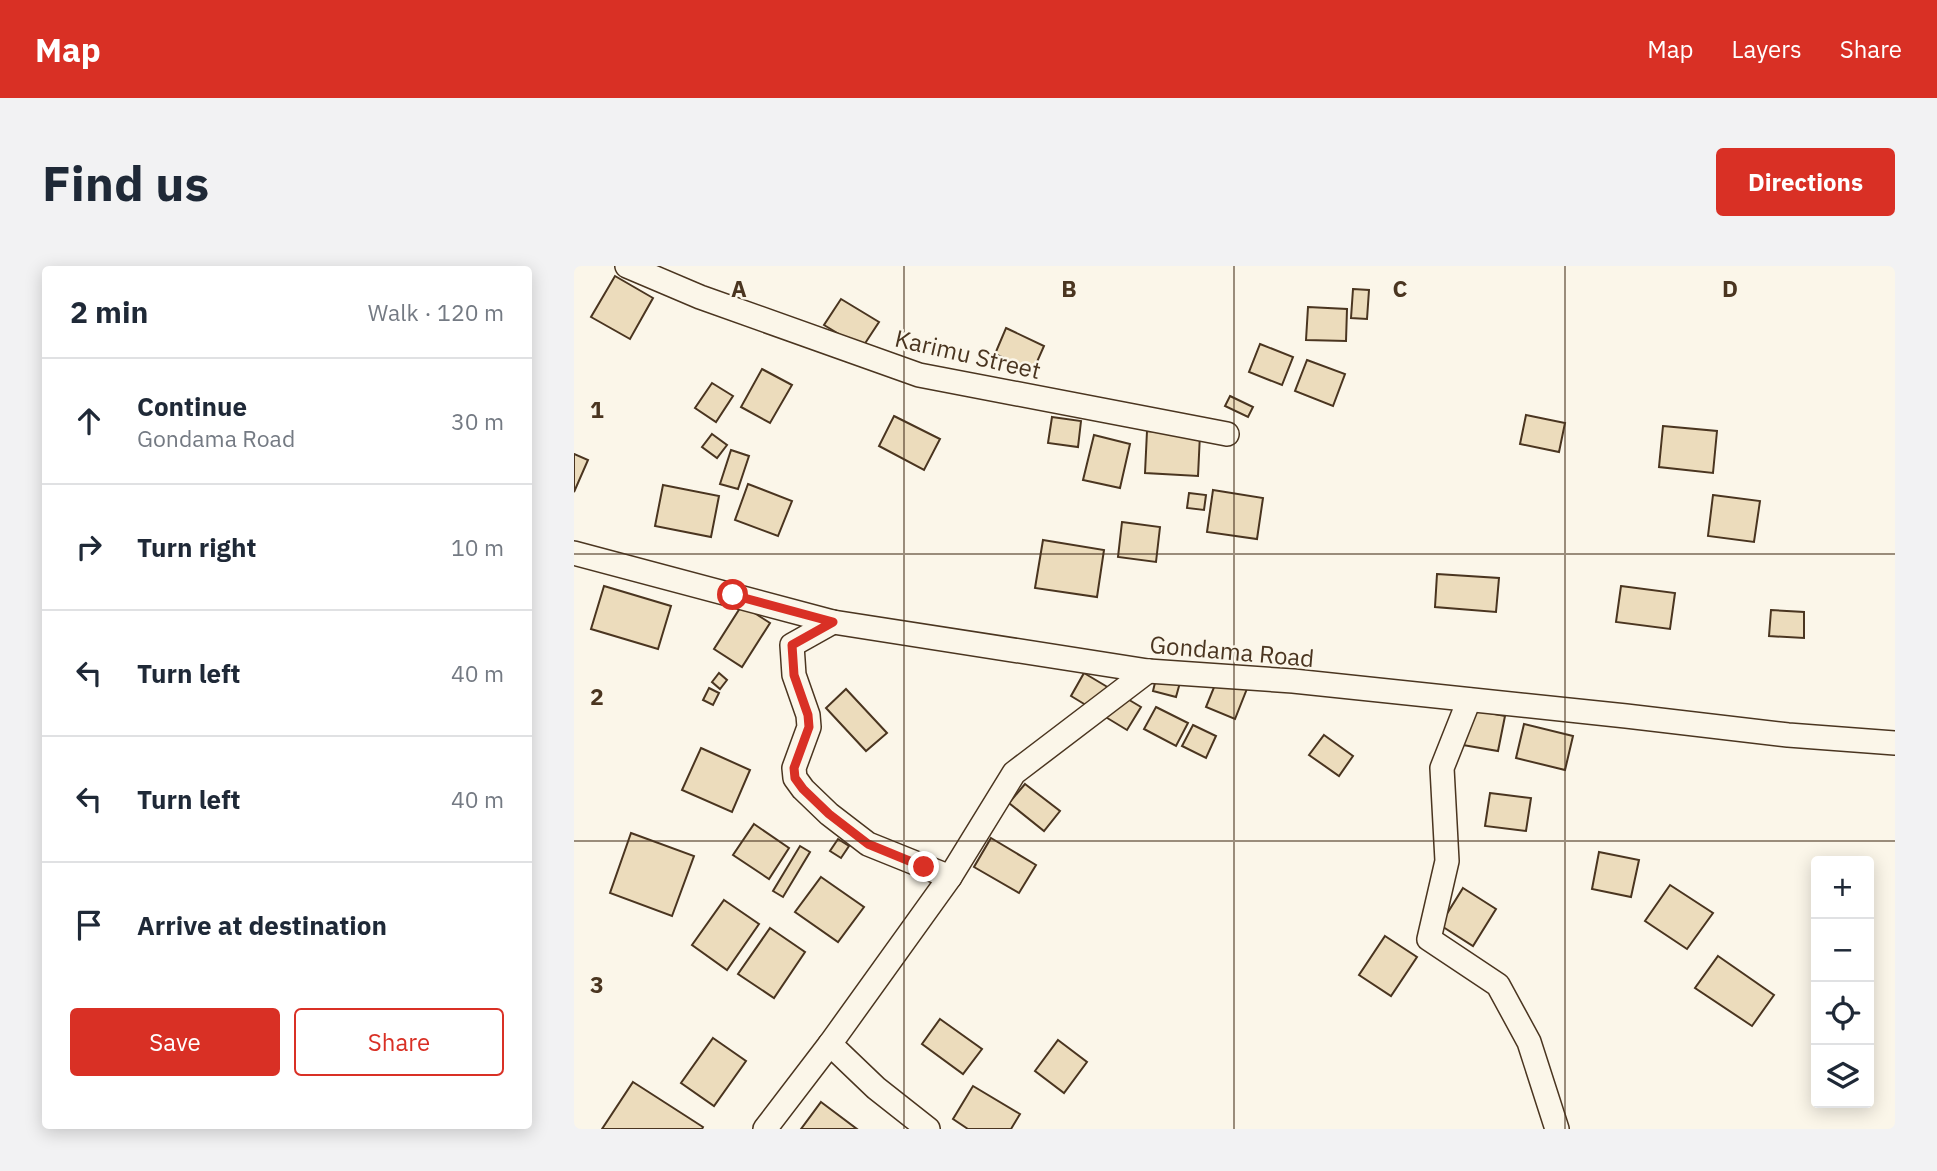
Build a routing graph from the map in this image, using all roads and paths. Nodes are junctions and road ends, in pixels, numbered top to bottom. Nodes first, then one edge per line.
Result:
1 (627, 266) edge
2 (1227, 434) dead end
3 (574, 553) edge
4 (833, 622) junction
5 (1148, 671) junction
6 (1469, 700) junction
7 (1895, 743) edge
8 (950, 877) junction
9 (830, 1044) junction
10 (765, 1129) edge
11 (928, 1129) edge
12 (1558, 1129) edge

1 - 2 street, Karimu Street
3 - 4 street, Gondama Road
4 - 5 street, Gondama Road
4 - 8 street
5 - 6 street, Gondama Road
5 - 8 street
6 - 7 street, Gondama Road
6 - 12 street
8 - 9 street
9 - 10 street
9 - 11 street

